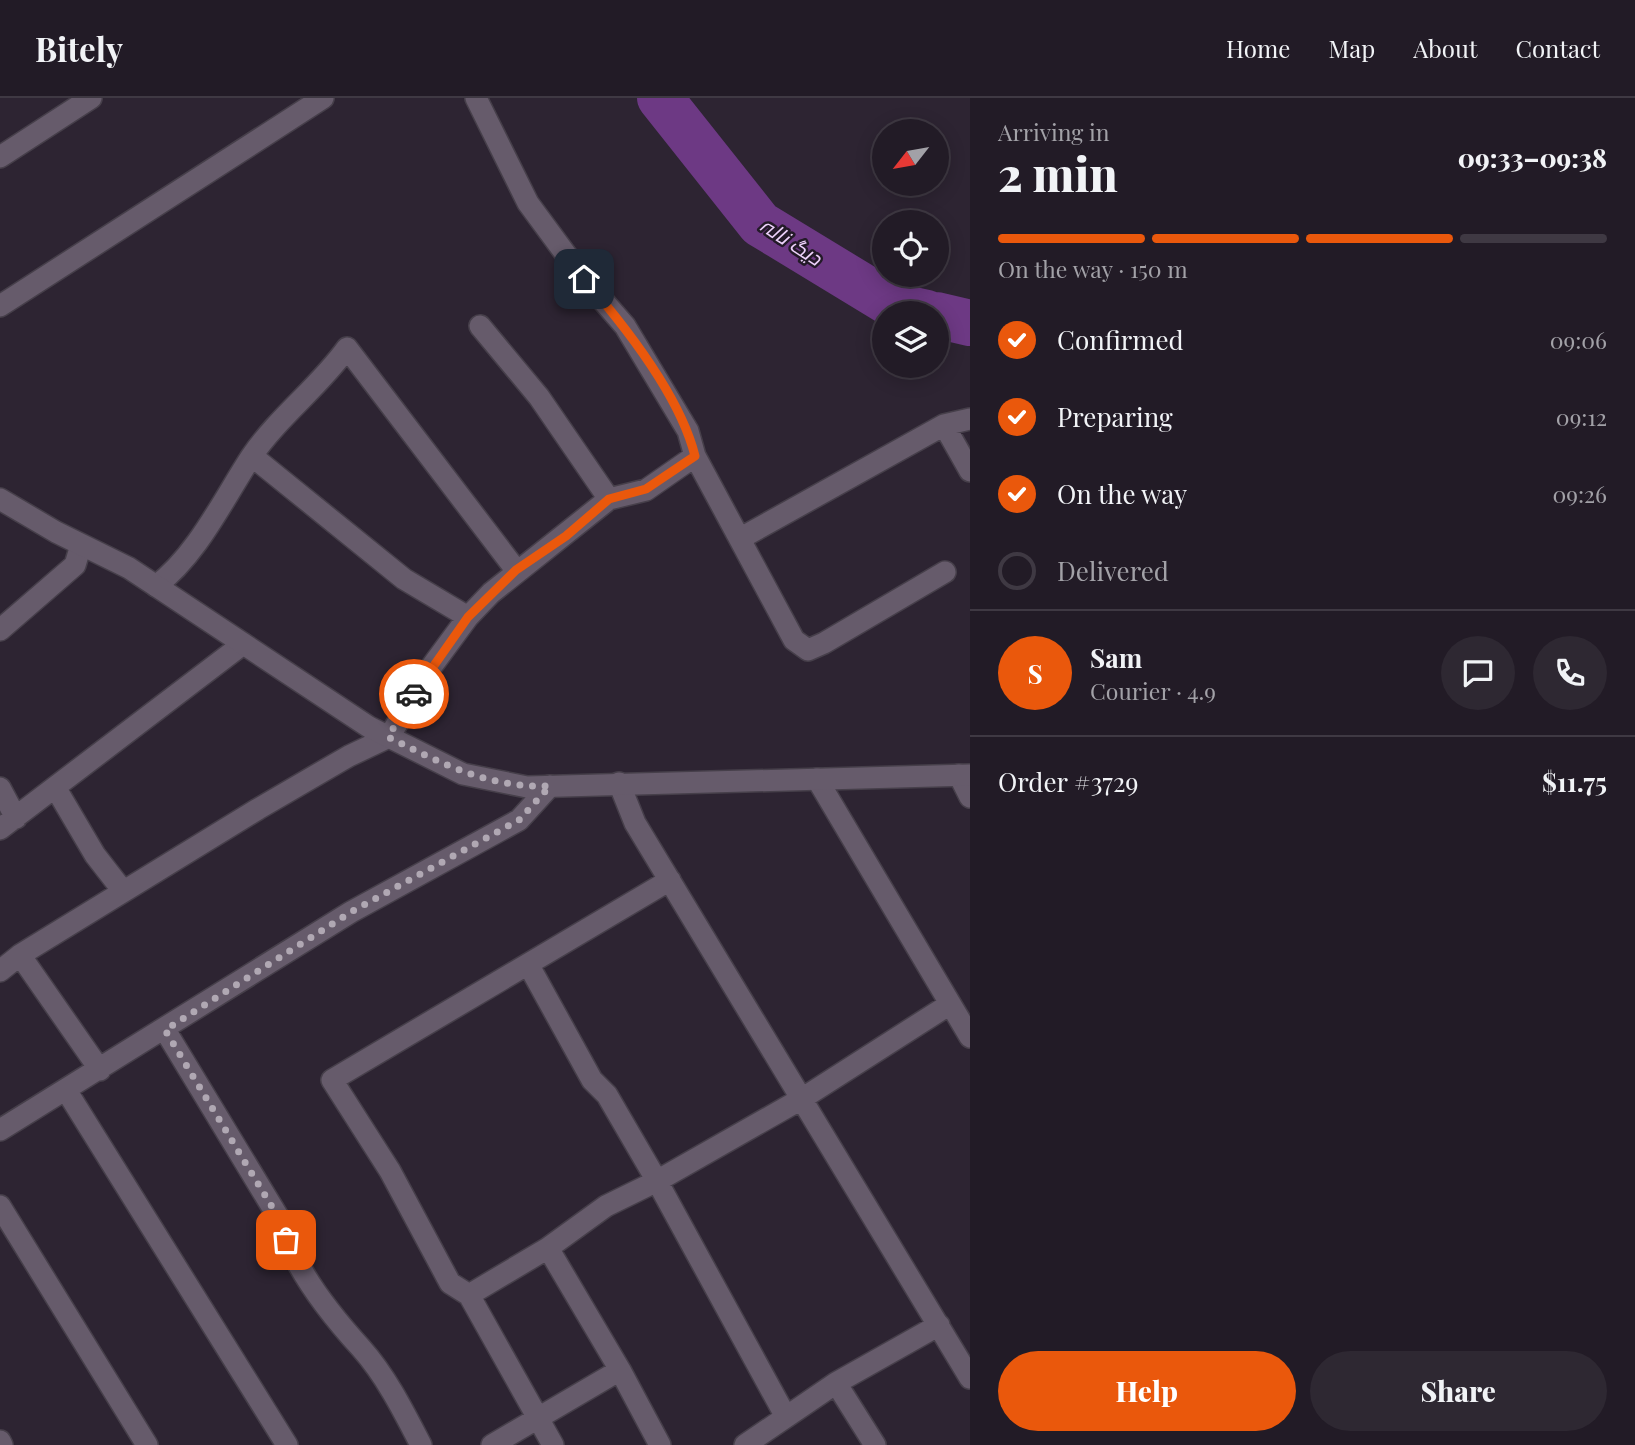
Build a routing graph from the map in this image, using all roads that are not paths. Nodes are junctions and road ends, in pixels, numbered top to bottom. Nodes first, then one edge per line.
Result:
1 (91, 98) edge
2 (323, 98) edge
3 (477, 98) edge
4 (0, 157) edge
5 (0, 306) edge
6 (480, 326) dead end
7 (970, 418) edge
8 (944, 425) junction
9 (252, 456) junction
10 (695, 456) junction
11 (970, 471) edge
12 (0, 499) edge
13 (609, 499) junction
14 (741, 538) junction
15 (81, 544) junction
16 (516, 570) junction
17 (945, 572) dead end
18 (156, 586) junction
19 (468, 617) junction
20 (0, 630) edge
21 (243, 644) junction
22 (388, 737) junction
23 (964, 775) edge
24 (817, 779) junction
25 (620, 783) junction
26 (550, 786) junction
27 (55, 788) junction
28 (0, 789) edge
29 (970, 797) edge
30 (8, 824) edge
31 (670, 880) junction
32 (123, 891) junction
33 (20, 955) junction
34 (528, 964) junction
35 (0, 971) edge
36 (950, 1004) junction
37 (165, 1030) junction
38 (970, 1037) edge
39 (100, 1070) junction
40 (66, 1090) junction
41 (803, 1098) junction
42 (0, 1130) edge
43 (657, 1181) junction
44 (0, 1206) edge
45 (548, 1248) junction
46 (469, 1294) junction
47 (939, 1325) junction
48 (620, 1370) junction
49 (970, 1378) edge
50 (836, 1382) junction
51 (786, 1417) junction
52 (538, 1419) junction
53 (147, 1445) edge
54 (286, 1445) edge
55 (421, 1445) edge
56 (492, 1445) edge
57 (553, 1445) edge
58 (660, 1445) edge
59 (745, 1445) edge
60 (875, 1445) edge

1 - 4 street
2 - 5 street
3 - 10 street
6 - 13 street
7 - 8 street
8 - 11 street
8 - 14 street
9 - 16 street
9 - 18 street
9 - 19 street
10 - 13 street
10 - 14 street
12 - 15 street
13 - 16 street
14 - 17 street
15 - 18 street
15 - 20 street
16 - 19 street
18 - 21 street
19 - 22 street
21 - 22 street
21 - 27 street
22 - 26 street
22 - 32 street
23 - 24 street
23 - 29 street
24 - 25 street
24 - 36 street
25 - 26 street
25 - 31 street
26 - 37 street
27 - 30 street
27 - 32 street
28 - 30 street
31 - 34 street
31 - 41 street
32 - 33 street
33 - 35 street
33 - 39 street
34 - 43 street
34 - 46 street
36 - 38 street
36 - 41 street
37 - 39 street
37 - 55 street
39 - 40 street
40 - 42 street
40 - 54 street
41 - 43 street
41 - 47 street
43 - 45 street
43 - 51 street
44 - 53 street
45 - 46 street
45 - 48 street
46 - 52 street
47 - 49 street
47 - 50 street
48 - 52 street
48 - 58 street
50 - 51 street
50 - 60 street
51 - 59 street
52 - 56 street
52 - 57 street

